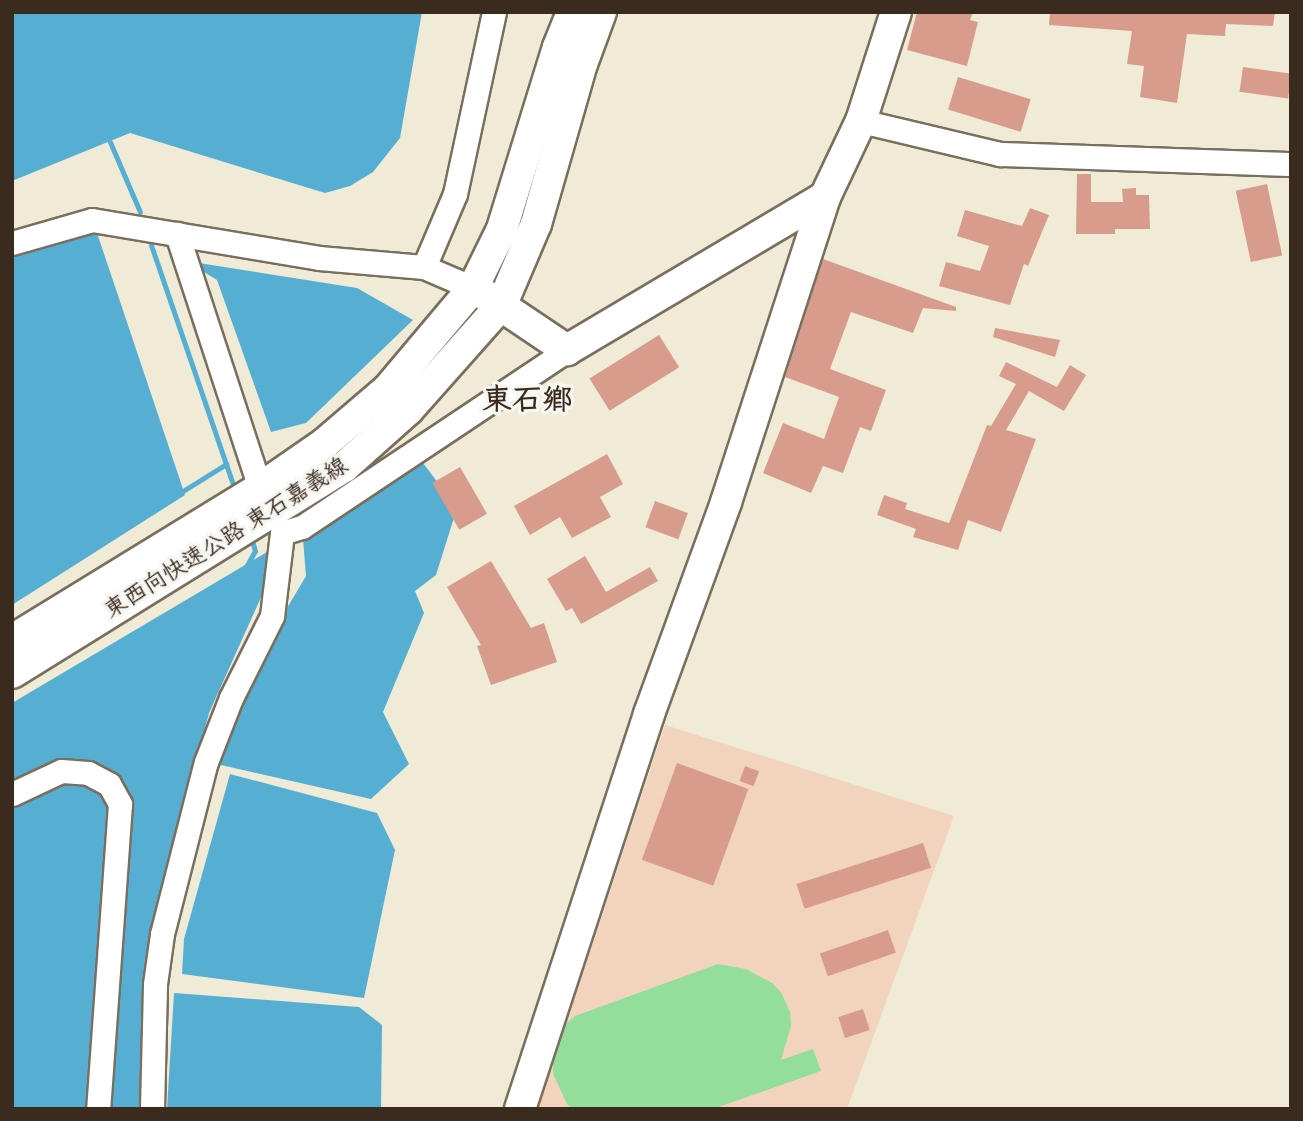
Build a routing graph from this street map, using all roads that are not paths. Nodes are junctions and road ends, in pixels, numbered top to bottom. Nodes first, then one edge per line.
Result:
1 (494, 12) edge
2 (572, 12) edge
3 (601, 12) edge
4 (897, 12) edge
5 (861, 121) junction
6 (1291, 164) edge
7 (824, 197) junction
8 (177, 234) junction
9 (12, 243) edge
10 (424, 267) junction
11 (472, 288) junction
12 (502, 304) junction
13 (567, 350) junction
14 (260, 488) junction
15 (12, 640) edge
16 (12, 673) edge
17 (12, 794) edge
18 (98, 1109) edge
19 (152, 1109) edge
20 (520, 1109) edge

1 - 10 street
2 - 11 main road, 東西向快速公路 東石嘉義線
3 - 12 main road, 東西向快速公路 東石嘉義線
4 - 5 main road
5 - 6 street
5 - 7 main road
7 - 13 main road
7 - 20 main road
8 - 9 street
8 - 10 street
8 - 14 street
10 - 11 street
11 - 12 main road
11 - 14 main road, 東西向快速公路 東石嘉義線
12 - 13 main road
12 - 16 main road, 東西向快速公路 東石嘉義線
13 - 19 street
14 - 15 main road, 東西向快速公路 東石嘉義線
17 - 18 street

